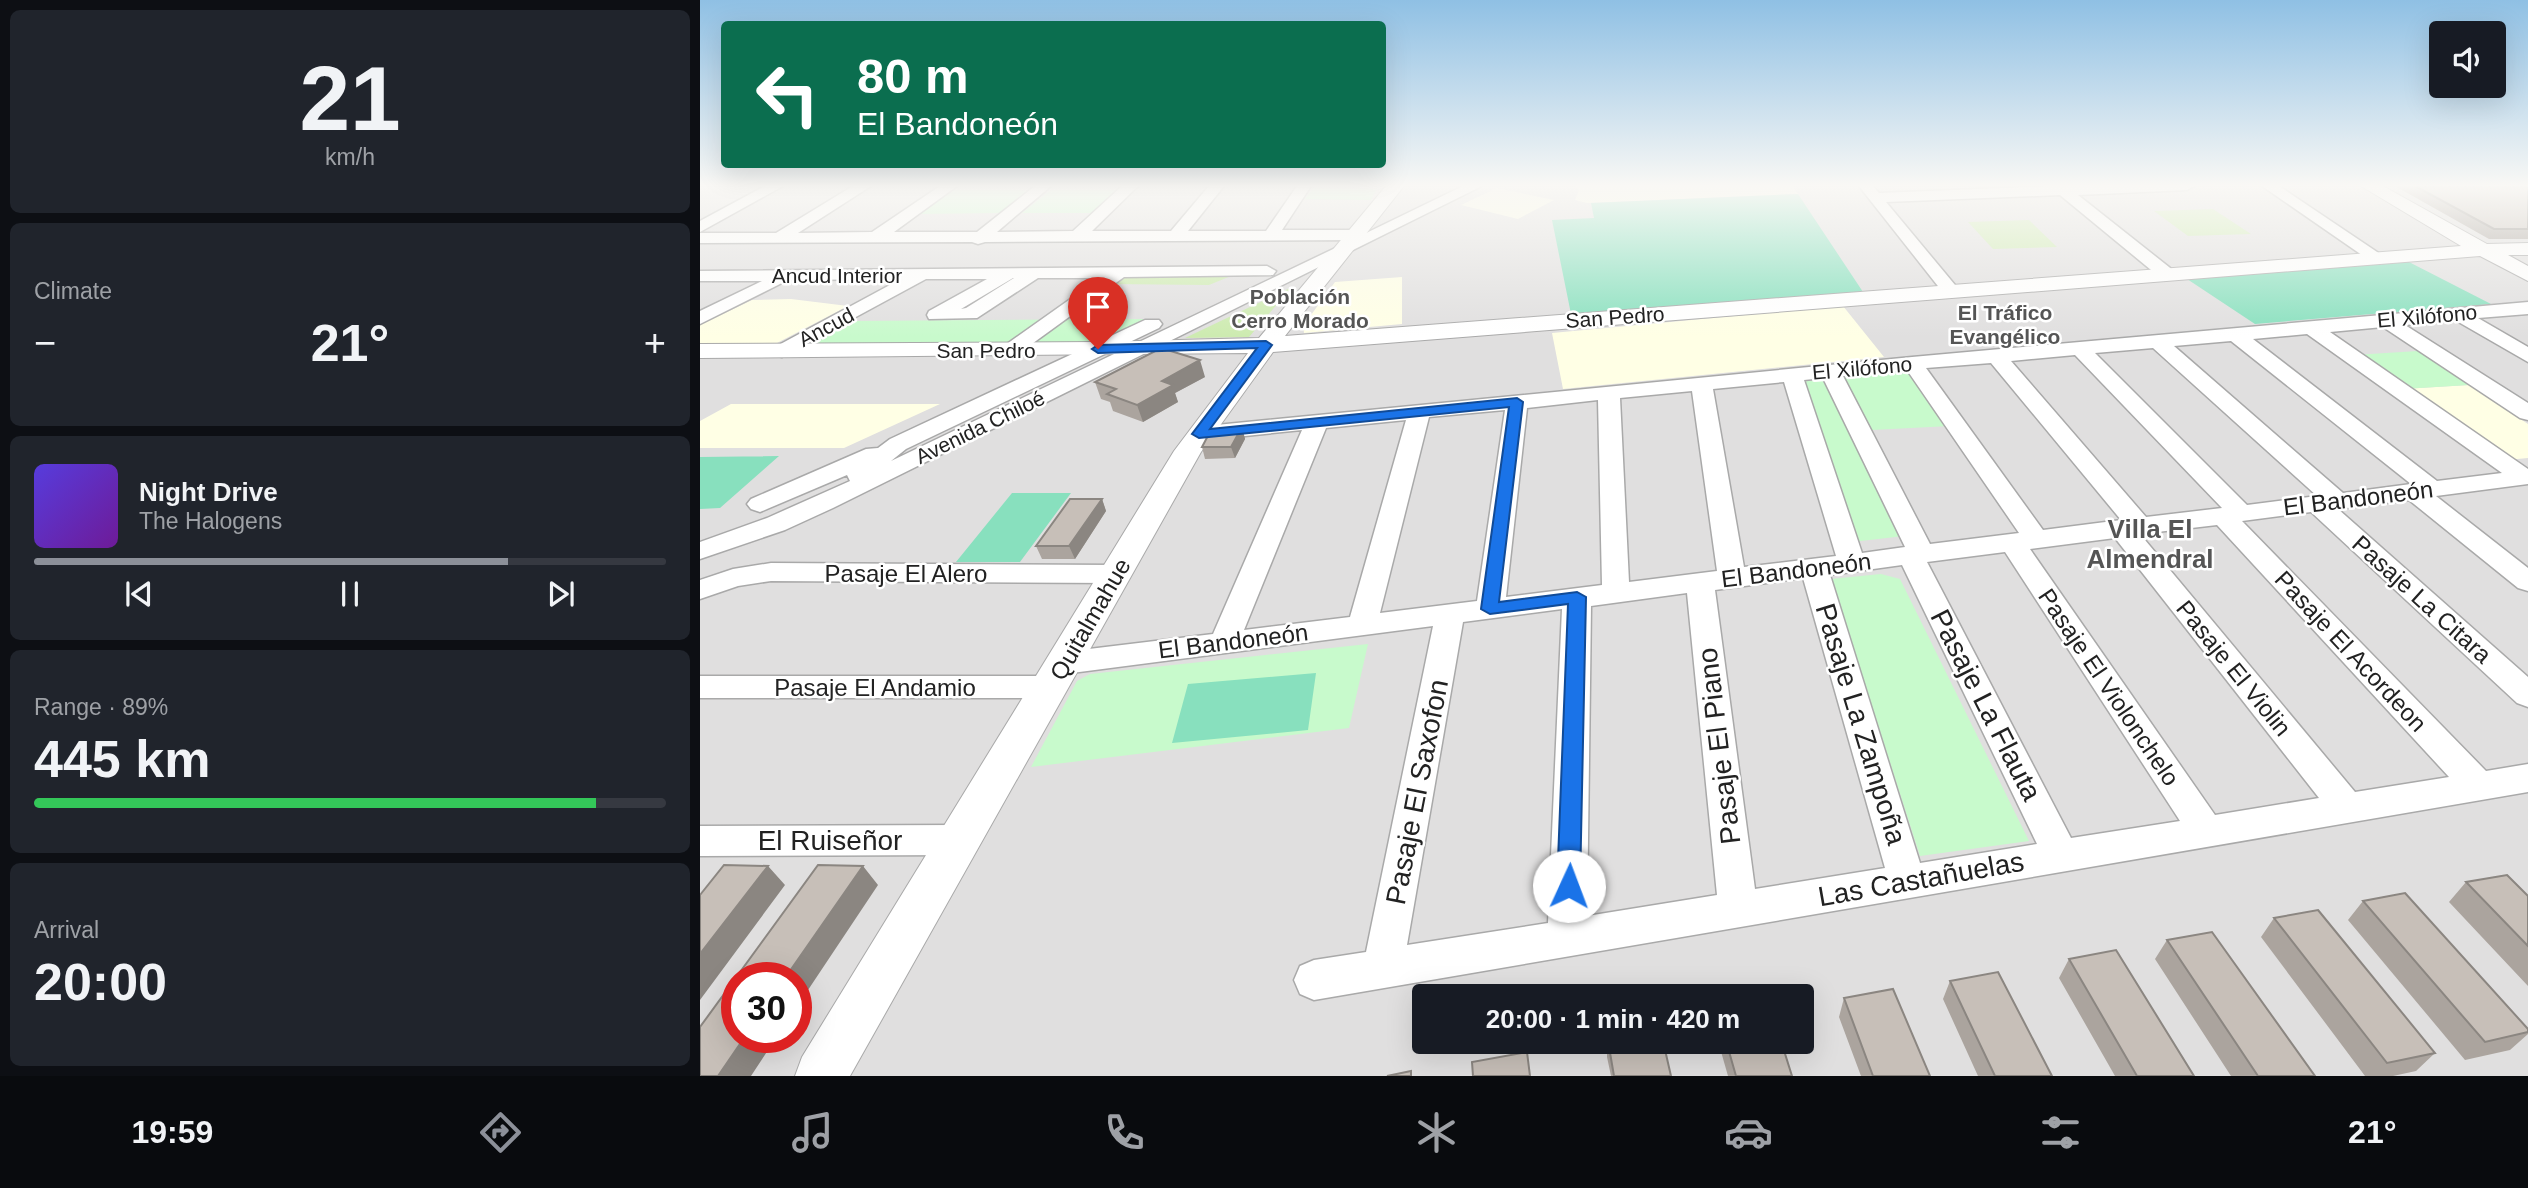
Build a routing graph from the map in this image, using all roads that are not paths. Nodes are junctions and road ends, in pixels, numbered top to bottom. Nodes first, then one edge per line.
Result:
1 (781, 236) edge
2 (1057, 236) edge
3 (1290, 236) edge
4 (1353, 236) edge
5 (1357, 236) edge
6 (1359, 236) edge
7 (1906, 236) edge
8 (2119, 236) edge
9 (2345, 236) edge
10 (2457, 236) edge
11 (876, 237) joint
12 (981, 237) junction
13 (700, 238) edge
14 (778, 238) junction
15 (1350, 240) junction
16 (2528, 249) edge
17 (2481, 250) junction
18 (2378, 258) junction
19 (1267, 271) junction
20 (1036, 272) junction
21 (1120, 272) junction
22 (1012, 273) junction
23 (925, 274) junction
24 (2168, 275) junction
25 (2528, 275) edge
26 (787, 276) junction
27 (704, 278) edge
28 (1232, 287) junction
29 (1097, 288) junction
30 (1951, 291) junction
31 (2527, 307) edge
32 (2456, 313) junction
33 (700, 318) edge
34 (2385, 320) junction
35 (2310, 327) junction
36 (2235, 334) junction
37 (2157, 341) junction
38 (1266, 345) junction
39 (1145, 347) junction
40 (2079, 348) junction
41 (1098, 349) junction
42 (1011, 350) junction
43 (700, 351) edge
44 (782, 351) junction
45 (1996, 356) junction
46 (2528, 356) edge
47 (1912, 363) junction
48 (1830, 371) junction
49 (1792, 375) junction
50 (1702, 384) junction
51 (1609, 393) junction
52 (1517, 402) junction
53 (1419, 412) junction
54 (2528, 413) edge
55 (1317, 422) junction
56 (1199, 434) junction
57 (898, 444) junction
58 (2521, 482) edge
59 (2423, 490) junction
60 (2327, 502) junction
61 (824, 503) junction
62 (760, 504) dead end
63 (2232, 514) junction
64 (2131, 527) junction
65 (2024, 541) junction
66 (700, 551) edge
67 (1916, 554) junction
68 (1852, 563) junction
69 (1814, 567) junction
70 (1116, 574) junction
71 (1732, 578) junction
72 (1700, 582) junction
73 (2528, 582) edge
74 (700, 590) edge
75 (1616, 593) junction
76 (1577, 597) junction
77 (1490, 609) junction
78 (1450, 614) junction
79 (1362, 625) junction
80 (1224, 642) junction
81 (1056, 675) junction
82 (700, 687) edge
83 (2528, 695) edge
84 (2528, 778) edge
85 (2479, 786) junction
86 (2347, 808) junction
87 (2206, 831) junction
88 (960, 839) junction
89 (700, 841) edge
90 (2062, 856) junction
91 (1907, 881) junction
92 (1738, 910) junction
93 (1567, 938) junction
94 (1383, 969) junction
95 (1314, 980) dead end
96 (821, 1076) edge

1 - 14 street
2 - 12 street
3 - 15 street
4 - 15 street, Quitalmahue
5 - 15 street, Avenida Chiloé
6 - 15 street, Avenida Chiloé
7 - 30 street
8 - 24 street
9 - 18 street
10 - 17 street
11 - 12 street
11 - 14 street
12 - 23 street, Ancud
13 - 14 street
15 - 19 street, Avenida Chiloé
15 - 38 street, Quitalmahue
15 - 39 street, Avenida Chiloé
16 - 17 street, San Pedro
17 - 18 street, San Pedro
17 - 25 street
18 - 24 street, San Pedro
19 - 21 street, Ancud Interior
19 - 28 street, Avenida Chiloé
20 - 21 street, Ancud Interior
20 - 22 street, Ancud Interior
20 - 22 street
21 - 29 street
22 - 23 street, Ancud Interior
23 - 26 street, Ancud Interior
23 - 44 street, Ancud
24 - 30 street, San Pedro
26 - 27 street, Ancud Interior
26 - 33 street
28 - 29 street
28 - 41 street, Avenida Chiloé
29 - 42 street
30 - 38 street, San Pedro
31 - 32 street, El Xilófono
32 - 34 street, El Xilófono
32 - 46 street
34 - 35 street, El Xilófono
34 - 54 street
35 - 36 street, El Xilófono
35 - 58 street
36 - 37 street, El Xilófono
36 - 59 street
37 - 40 street, El Xilófono
37 - 60 street, Pasaje La Citara
38 - 39 street, San Pedro
38 - 56 street, Quitalmahue
39 - 41 street, San Pedro
39 - 61 street, Avenida Chiloé
40 - 45 street, El Xilófono
40 - 63 street, Pasaje El Acordeon
41 - 42 street, San Pedro
41 - 57 street, Avenida Chiloé
42 - 44 street, San Pedro
43 - 44 street, San Pedro
45 - 47 street, El Xilófono
45 - 64 street, Pasaje El Violin
47 - 48 street, El Xilófono
47 - 65 street, Pasaje El Violonchelo
48 - 49 street, El Xilófono
48 - 67 street, Pasaje La Flauta
49 - 50 street, El Xilófono
49 - 68 street
50 - 51 street, El Xilófono
50 - 71 street
51 - 52 street, El Xilófono
51 - 75 street
52 - 53 street, El Xilófono
52 - 77 street
53 - 55 street, El Xilófono
53 - 79 street
55 - 56 street, El Xilófono
55 - 80 street
56 - 70 street, Quitalmahue
57 - 61 street, Avenida Chiloé
57 - 62 street
58 - 59 street, El Bandoneón
59 - 60 street, El Bandoneón
59 - 73 street
60 - 63 street, El Bandoneón
60 - 83 street, Pasaje La Citara
61 - 66 street, Avenida Chiloé
63 - 64 street, El Bandoneón
63 - 85 street, Pasaje El Acordeon
64 - 65 street, El Bandoneón
64 - 86 street, Pasaje El Violin
65 - 67 street, El Bandoneón
65 - 87 street, Pasaje El Violonchelo
67 - 68 street, El Bandoneón
67 - 90 street, Pasaje La Flauta
68 - 69 street, El Bandoneón
69 - 71 street, El Bandoneón
69 - 91 street, Pasaje La Zampoña
70 - 74 street, Pasaje El Alero
70 - 81 street, Quitalmahue
71 - 72 street, El Bandoneón
72 - 75 street, El Bandoneón
72 - 92 street, Pasaje El Piano
75 - 76 street, El Bandoneón
76 - 77 street, El Bandoneón
76 - 93 street
77 - 78 street, El Bandoneón
78 - 79 street, El Bandoneón
78 - 94 street, Pasaje El Saxofon
79 - 80 street, El Bandoneón
80 - 81 street, El Bandoneón
81 - 82 street, Pasaje El Andamio
81 - 88 street, Quitalmahue
84 - 85 street, Las Castañuelas
85 - 86 street, Las Castañuelas
86 - 87 street, Las Castañuelas
87 - 90 street, Las Castañuelas
88 - 89 street, El Ruiseñor
88 - 96 street, Quitalmahue
90 - 91 street, Las Castañuelas
91 - 92 street, Las Castañuelas
92 - 93 street, Las Castañuelas
93 - 94 street, Las Castañuelas
94 - 95 street, Las Castañuelas

